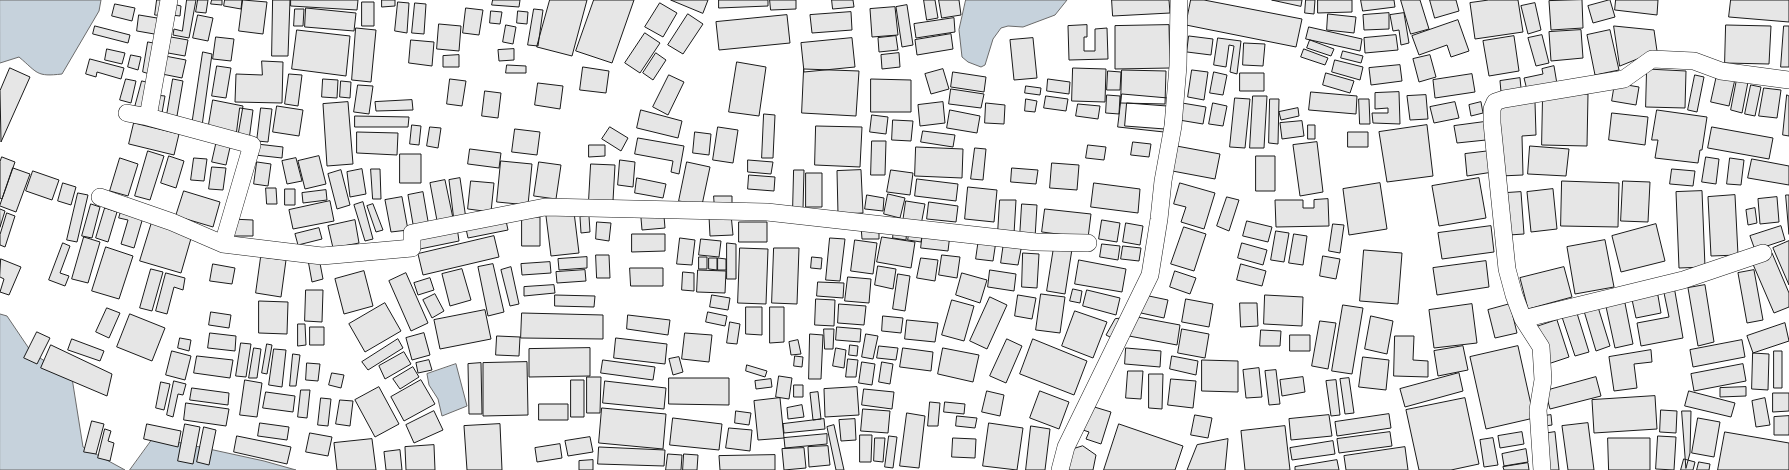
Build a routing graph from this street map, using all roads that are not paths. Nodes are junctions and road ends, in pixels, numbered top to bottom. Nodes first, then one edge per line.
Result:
1 (169, 0) edge
2 (1179, 0) edge
3 (1789, 80) edge
4 (127, 113) dead end
5 (148, 117) junction
6 (100, 197) dead end
7 (1088, 243) dead end
8 (223, 244) junction
9 (1763, 253) dead end
10 (1523, 319) junction
11 (1060, 470) edge
12 (1542, 470) edge

1 - 5 street
2 - 11 street
3 - 10 street
4 - 5 street
5 - 8 street
6 - 8 street
7 - 8 street
9 - 10 street
10 - 12 street

